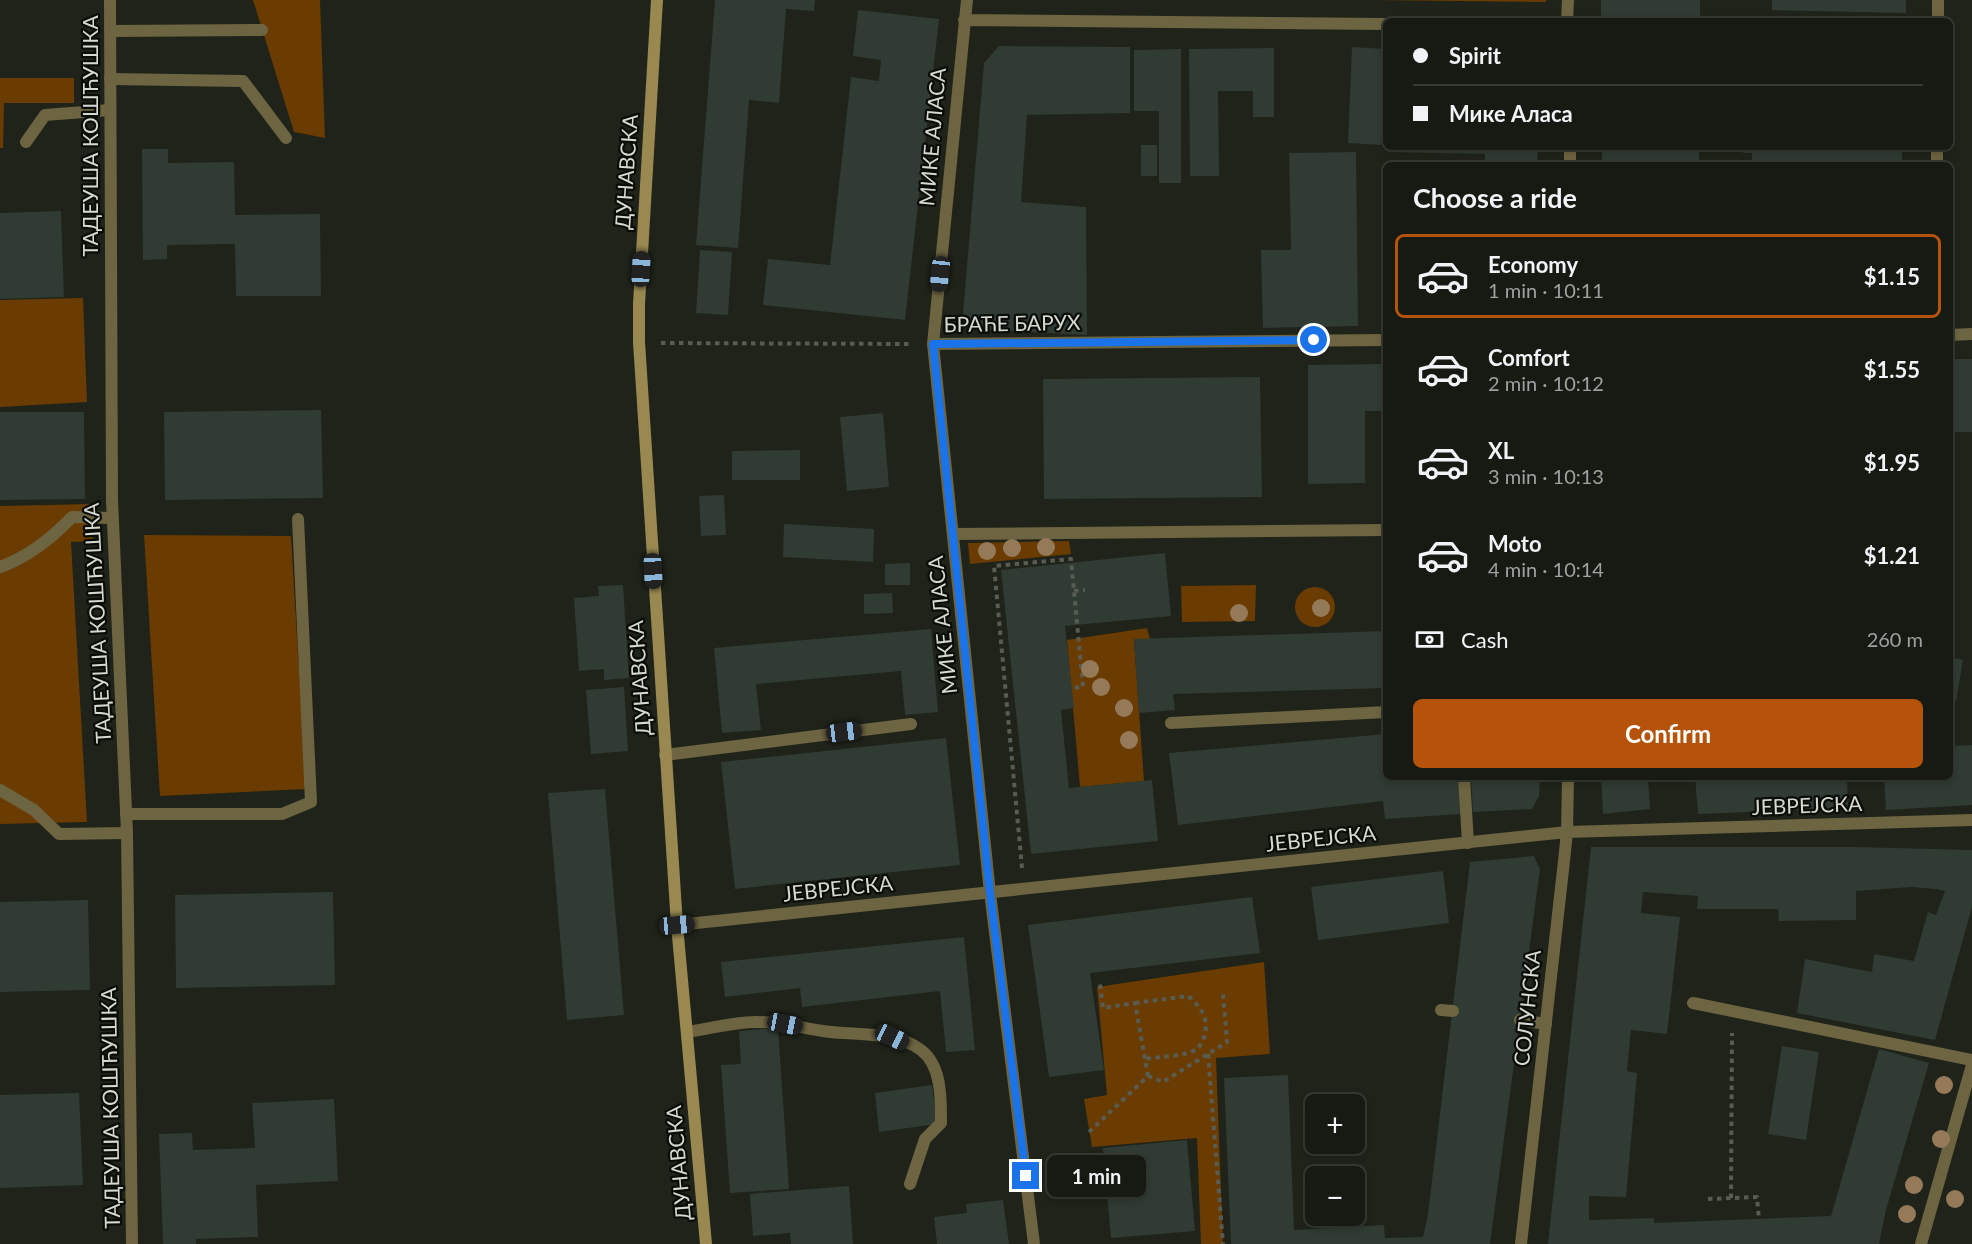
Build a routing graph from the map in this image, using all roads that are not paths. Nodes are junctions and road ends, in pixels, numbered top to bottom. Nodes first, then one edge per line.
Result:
1 (110, 0) edge
2 (657, 0) edge
3 (967, 0) edge
4 (1568, 0) edge
5 (1938, 0) edge
6 (1567, 18) edge
7 (1938, 18) edge
8 (964, 20) junction
9 (1383, 24) edge
10 (262, 30) dead end
11 (110, 31) junction
12 (110, 79) junction
13 (110, 110) junction
14 (286, 138) dead end
15 (26, 142) dead end
16 (1972, 334) edge
17 (1953, 335) edge
18 (1383, 340) edge
19 (933, 344) junction
20 (112, 518) junction
21 (298, 519) dead end
22 (1383, 530) edge
23 (953, 534) junction
24 (0, 567) edge
25 (1383, 712) edge
26 (1171, 723) dead end
27 (911, 724) dead end
28 (665, 755) junction
29 (1464, 780) edge
30 (1568, 780) edge
31 (0, 790) edge
32 (126, 814) junction
33 (1972, 820) edge
34 (1567, 832) junction
35 (127, 833) junction
36 (1468, 843) junction
37 (990, 893) junction
38 (677, 925) junction
39 (1693, 1003) dead end
40 (1520, 1020) dead end
41 (1546, 1024) junction
42 (687, 1032) junction
43 (1972, 1062) edge
44 (910, 1184) dead end
45 (132, 1244) edge
46 (706, 1244) edge
47 (1034, 1244) edge
48 (1521, 1244) edge
49 (1921, 1244) edge

1 - 11 street, ТАДЕУША КОШЋУШКА
2 - 28 main road, ДУНАВСКА
3 - 8 street, МИКЕ АЛАСА
4 - 6 street
5 - 7 street
8 - 9 street
8 - 19 street, МИКЕ АЛАСА
10 - 11 street
11 - 12 street, ТАДЕУША КОШЋУШКА
12 - 13 street, ТАДЕУША КОШЋУШКА
12 - 14 street
13 - 15 street
13 - 20 street, ТАДЕУША КОШЋУШКА
16 - 17 street
18 - 19 street, БРАЋЕ БАРУХ
19 - 23 street, МИКЕ АЛАСА
20 - 24 street
20 - 32 street, ТАДЕУША КОШЋУШКА
21 - 32 street
22 - 23 street
23 - 37 street, МИКЕ АЛАСА
25 - 26 street
27 - 28 street
28 - 38 main road, ДУНАВСКА
29 - 36 street
30 - 34 street, СОЛУНСКА
31 - 35 street
32 - 35 street, ТАДЕУША КОШЋУШКА
33 - 34 street, ЈЕВРЕЈСКА
34 - 36 street, ЈЕВРЕЈСКА
34 - 41 street, СОЛУНСКА
35 - 45 street, ТАДЕУША КОШЋУШКА
36 - 37 street, ЈЕВРЕЈСКА
37 - 38 street, ЈЕВРЕЈСКА
37 - 47 street, МИКЕ АЛАСА
38 - 42 main road, ДУНАВСКА
39 - 43 street
40 - 41 street
41 - 48 street, СОЛУНСКА
42 - 44 street
42 - 46 main road, ДУНАВСКА
43 - 49 street

